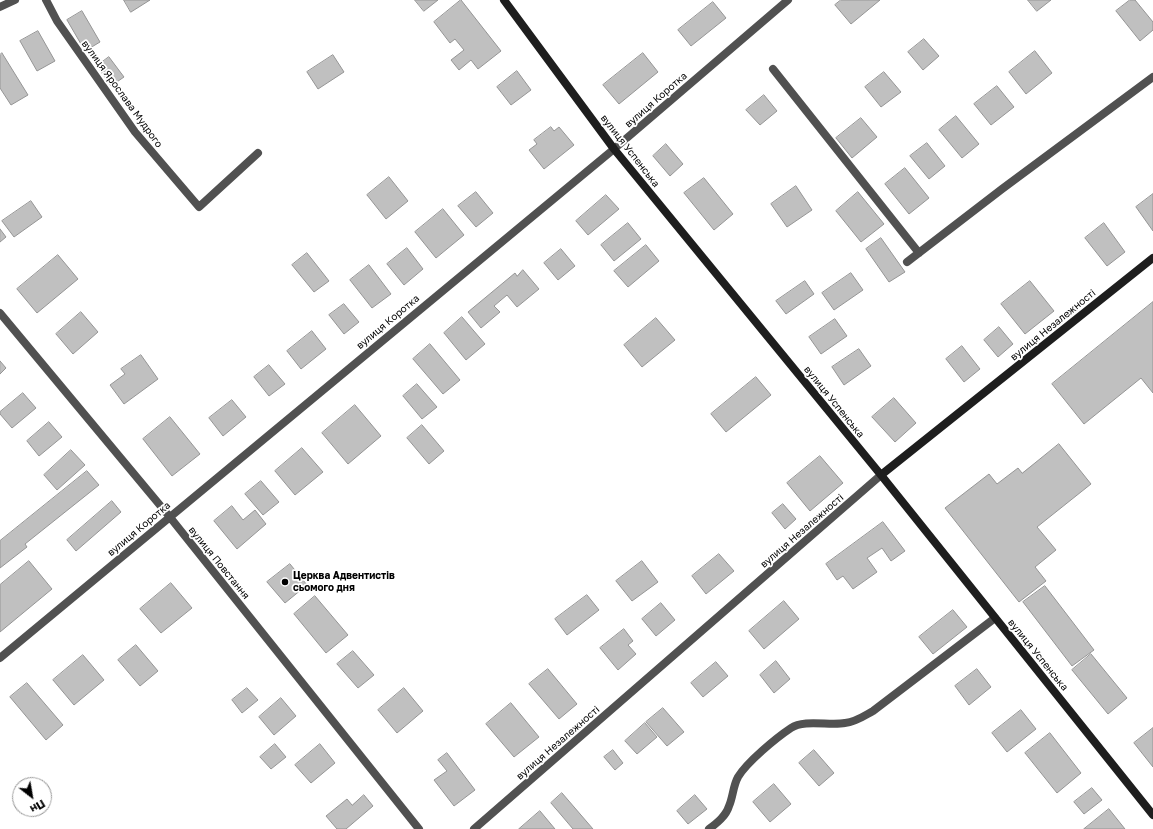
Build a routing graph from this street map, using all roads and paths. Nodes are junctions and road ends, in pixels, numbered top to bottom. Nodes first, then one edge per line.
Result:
1 (15, 0) edge
2 (46, 0) edge
3 (504, 0) edge
4 (788, 0) edge
5 (0, 7) edge
6 (773, 69) dead end
7 (1153, 77) edge
8 (614, 149) junction
9 (258, 153) dead end
10 (919, 253) junction
11 (1153, 258) edge
12 (907, 262) dead end
13 (0, 313) edge
14 (881, 475) junction
15 (170, 516) junction
16 (995, 618) junction
17 (0, 658) edge
18 (1153, 815) edge
19 (419, 829) edge
20 (474, 829) edge
21 (710, 829) edge

1 - 5 street
2 - 9 street, вулиця Ярослава Мудрого
3 - 8 street, вулиця Успенська
4 - 8 street, вулиця Коротка
6 - 10 street
7 - 10 street
8 - 14 street, вулиця Успенська
8 - 15 street, вулиця Коротка
10 - 12 street
11 - 14 street, вулиця Незалежності
13 - 15 street, вулиця Повстання
14 - 16 street, вулиця Успенська
14 - 20 street, вулиця Незалежності
15 - 17 street, вулиця Коротка
15 - 19 street, вулиця Повстання
16 - 18 street, вулиця Успенська
16 - 21 street

